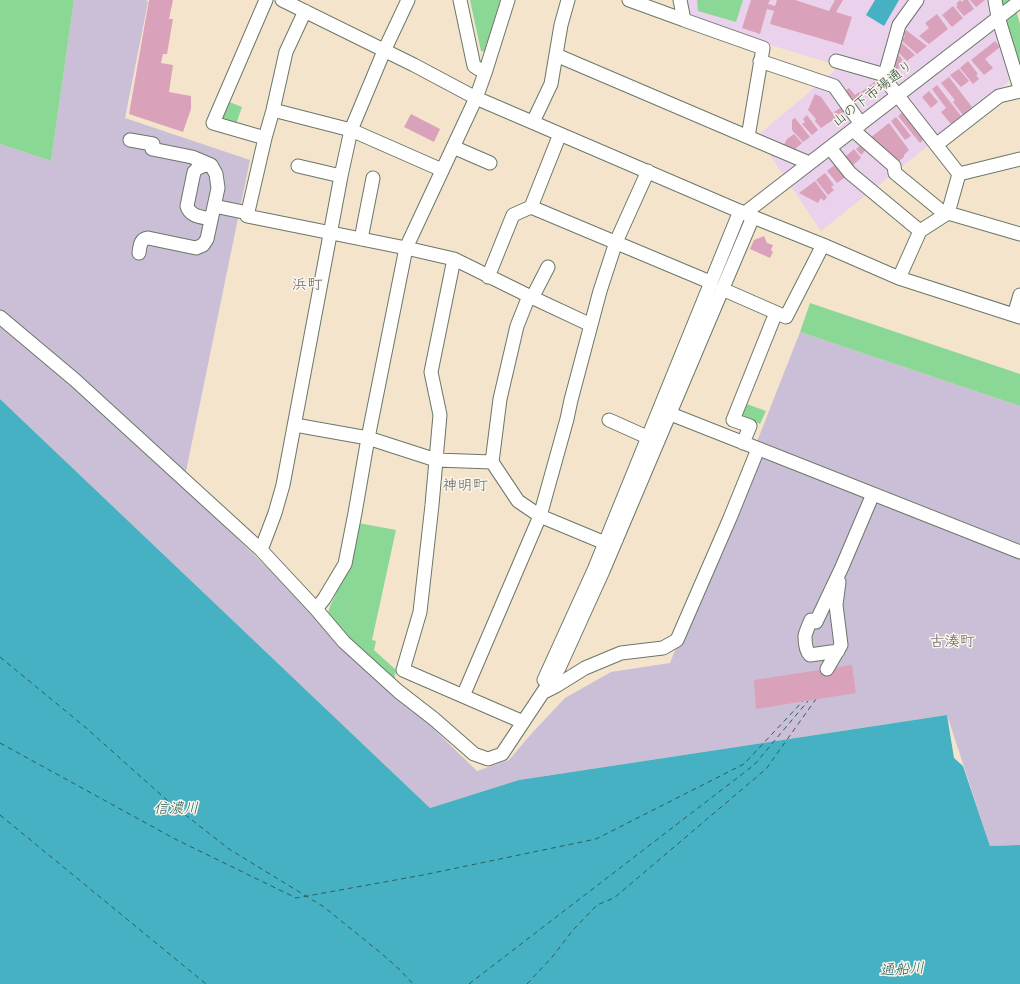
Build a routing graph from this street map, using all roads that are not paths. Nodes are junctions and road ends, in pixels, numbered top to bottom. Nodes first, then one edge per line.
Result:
1 (266, 0) edge
2 (282, 0) edge
3 (408, 0) edge
4 (460, 0) edge
5 (508, 0) edge
6 (568, 0) edge
7 (629, 0) edge
8 (680, 0) edge
9 (917, 0) edge
10 (995, 0) edge
11 (1020, 0) edge
12 (305, 11) junction
13 (998, 17) junction
14 (684, 20) junction
15 (384, 51) junction
16 (556, 55) junction
17 (760, 61) junction
18 (836, 61) dead end
19 (485, 73) junction
20 (885, 75) junction
21 (1020, 90) edge
22 (898, 96) junction
23 (476, 98) junction
24 (274, 110) junction
25 (533, 122) junction
26 (857, 127) junction
27 (351, 130) junction
28 (560, 134) junction
29 (748, 137) junction
30 (266, 138) junction
31 (130, 140) dead end
32 (936, 145) junction
33 (453, 147) junction
34 (830, 148) junction
35 (1020, 159) edge
36 (490, 163) dead end
37 (809, 163) junction
38 (211, 165) junction
39 (298, 166) dead end
40 (442, 170) junction
41 (648, 171) junction
42 (959, 174) junction
43 (341, 176) junction
44 (373, 178) dead end
45 (531, 207) junction
46 (213, 212) junction
47 (248, 213) junction
48 (746, 214) junction
49 (947, 214) junction
50 (920, 231) junction
51 (331, 233) junction
52 (1020, 234) edge
53 (361, 239) junction
54 (616, 242) junction
55 (823, 245) junction
56 (406, 248) junction
57 (139, 253) dead end
58 (454, 260) junction
59 (548, 267) dead end
60 (488, 277) junction
61 (899, 278) junction
62 (710, 282) junction
63 (722, 289) junction
64 (1020, 295) edge
65 (530, 297) junction
66 (1017, 316) edge
67 (0, 317) edge
68 (773, 320) dead end
69 (592, 325) junction
70 (664, 411) junction
71 (608, 420) dead end
72 (295, 425) junction
73 (647, 437) junction
74 (368, 438) junction
75 (743, 443) junction
76 (758, 449) junction
77 (436, 460) junction
78 (492, 462) junction
79 (873, 494) junction
80 (540, 516) junction
81 (605, 543) junction
82 (261, 550) junction
83 (1020, 552) edge
84 (842, 567) junction
85 (316, 609) junction
86 (838, 651) junction
87 (827, 669) dead end
88 (543, 693) junction
89 (463, 696) junction
90 (525, 719) junction

1 - 30 street
2 - 12 street
3 - 15 street
4 - 19 street
5 - 19 street
6 - 16 street
7 - 14 street
8 - 14 street
9 - 20 street
10 - 13 street
11 - 13 street, 山の下市場通り
12 - 15 street
12 - 24 street
13 - 21 street
13 - 22 street, 山の下市場通り
14 - 17 street
15 - 23 street
15 - 27 street
16 - 25 street
16 - 29 street
17 - 26 street
17 - 29 street
18 - 20 street
19 - 23 street
20 - 22 street
21 - 32 street
22 - 26 street, 山の下市場通り
22 - 32 street
23 - 25 street
23 - 33 street
24 - 27 street
24 - 30 street
25 - 28 street
26 - 34 street, 山の下市場通り
26 - 49 street
27 - 40 street
27 - 43 street
28 - 41 street
28 - 45 street
29 - 37 street
30 - 47 street
31 - 38 street
32 - 42 street
33 - 36 street
33 - 40 street
34 - 37 street, 山の下市場通り
34 - 50 street
35 - 42 street
37 - 48 street, 山の下市場通り
38 - 46 street
38 - 46 street
39 - 43 street
40 - 56 street
41 - 48 street
41 - 54 street
42 - 49 street
43 - 51 street
44 - 53 street
45 - 54 street
45 - 60 street
46 - 47 street
46 - 57 street
47 - 51 street
48 - 55 street
48 - 62 street
48 - 63 street
49 - 50 street
49 - 52 street
50 - 61 street
51 - 53 street
51 - 72 street
53 - 56 street
54 - 62 street
54 - 69 street
55 - 61 street
55 - 63 street
56 - 58 street
56 - 74 street
58 - 60 street
58 - 77 street
59 - 65 street
60 - 65 street
61 - 66 street
62 - 70 street
63 - 70 street
64 - 66 street
65 - 69 street
65 - 78 street
67 - 82 street
68 - 75 street
69 - 80 street
70 - 73 street
70 - 75 street
70 - 88 street
71 - 73 street
72 - 74 street
72 - 82 street
73 - 81 street
74 - 77 street
74 - 85 street
75 - 76 street
76 - 79 street
76 - 88 street
77 - 78 street
77 - 89 street
78 - 80 street
79 - 83 street
79 - 84 street
80 - 81 street
80 - 89 street
81 - 90 street
82 - 85 street
84 - 86 street
84 - 86 street
85 - 90 street
86 - 87 street
88 - 90 street
89 - 90 street

